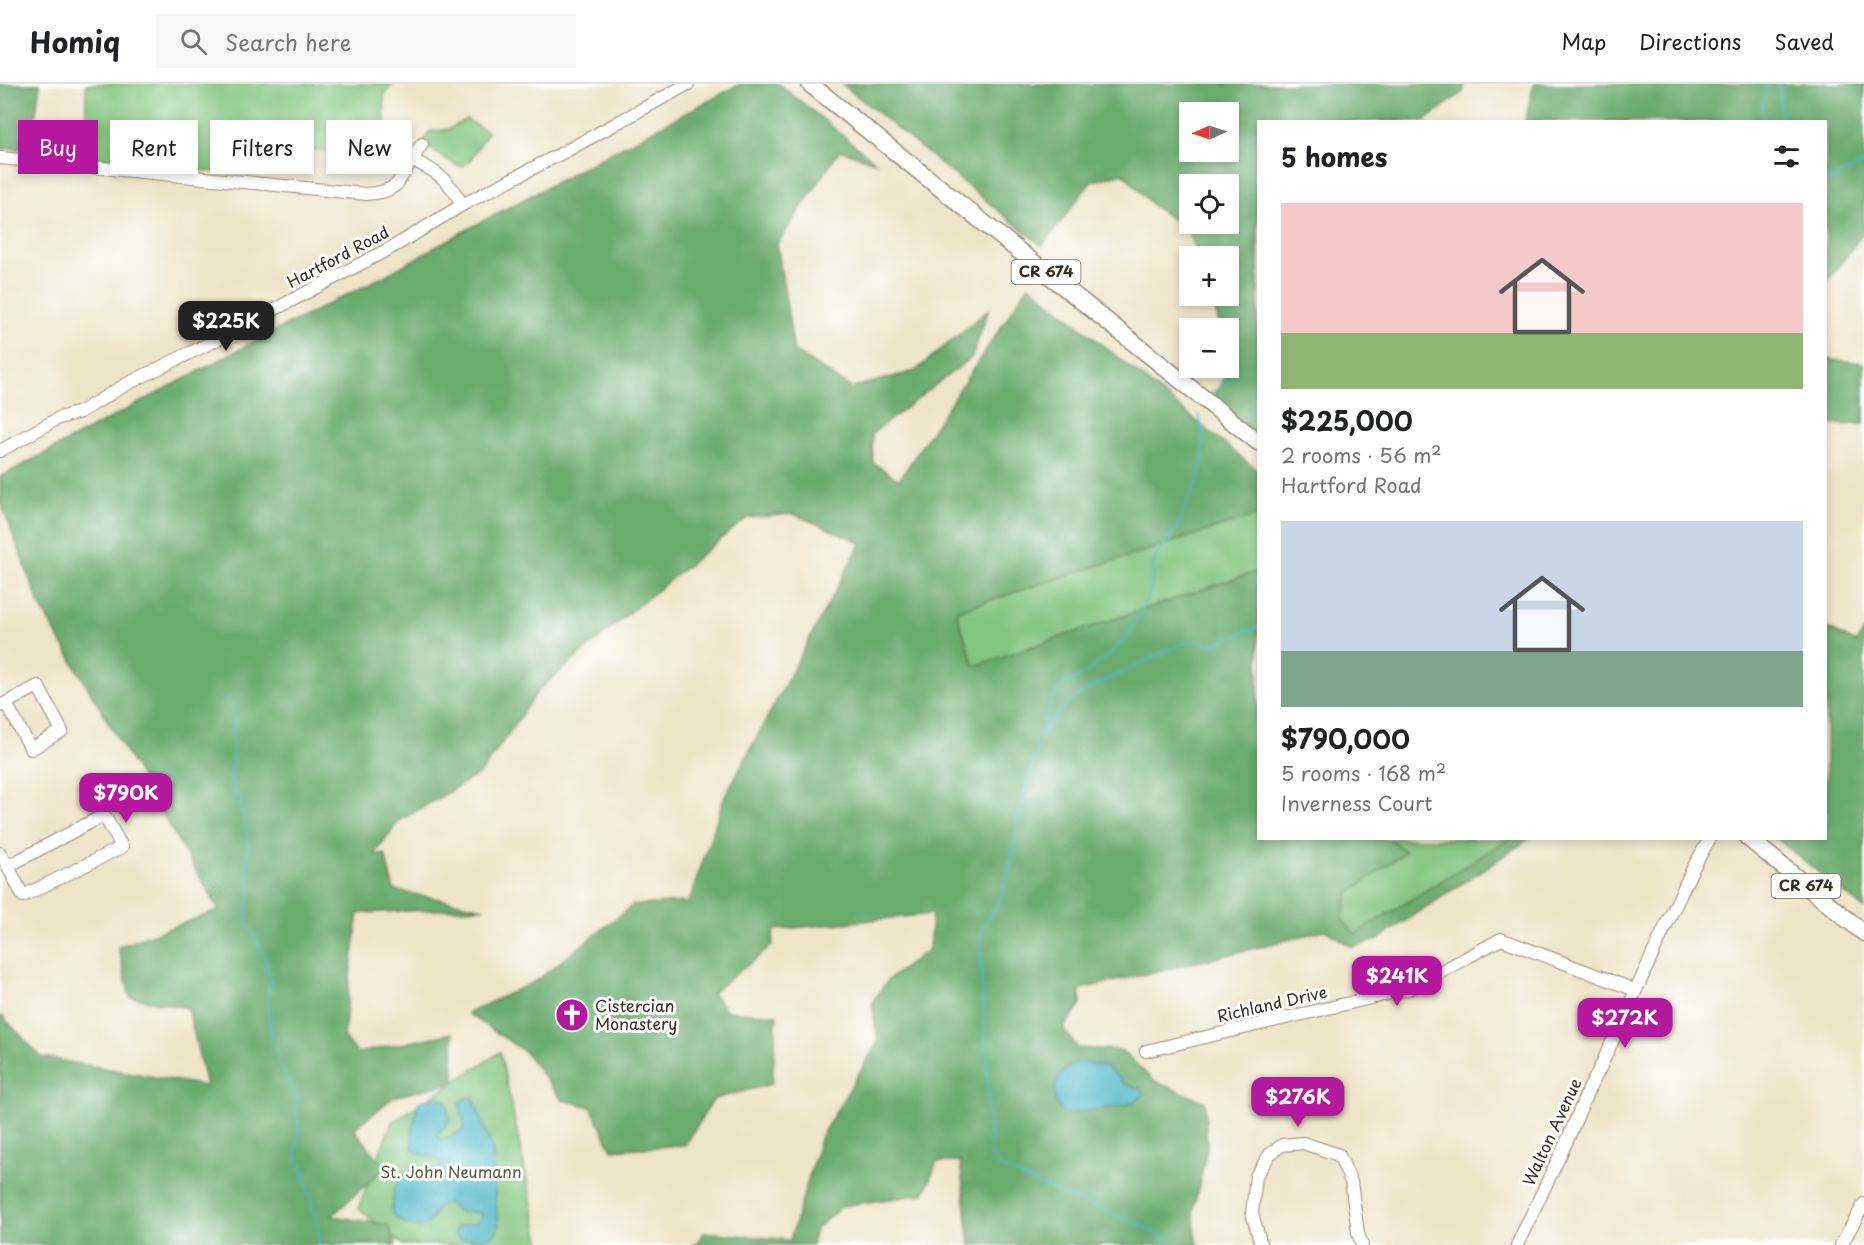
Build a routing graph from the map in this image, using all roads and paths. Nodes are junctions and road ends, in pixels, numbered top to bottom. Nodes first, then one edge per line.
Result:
1 (688, 84) edge
2 (810, 84) edge
3 (422, 144) dead end
4 (0, 158) edge
5 (412, 160) joint
6 (403, 174) edge
7 (462, 205) junction
8 (1257, 441) edge
9 (0, 451) edge
10 (3, 704) edge
11 (1709, 840) edge
12 (1750, 840) edge
13 (0, 853) edge
14 (8, 866) junction
15 (1864, 933) edge
16 (1635, 990) junction
17 (1146, 1051) dead end
18 (1864, 1204) edge
19 (1261, 1245) edge
20 (1362, 1245) edge
21 (1517, 1245) edge
22 (1840, 1245) edge

1 - 7 street, Hartford Road
2 - 8 main road, CR 674
3 - 5 street
4 - 6 street
5 - 7 street
7 - 9 street, Hartford Road
10 - 10 street
11 - 16 street, Walton Avenue
12 - 15 main road, CR 674
13 - 14 street
14 - 14 street
16 - 17 street, Richland Drive
16 - 21 street, Walton Avenue
18 - 22 street
19 - 20 street

